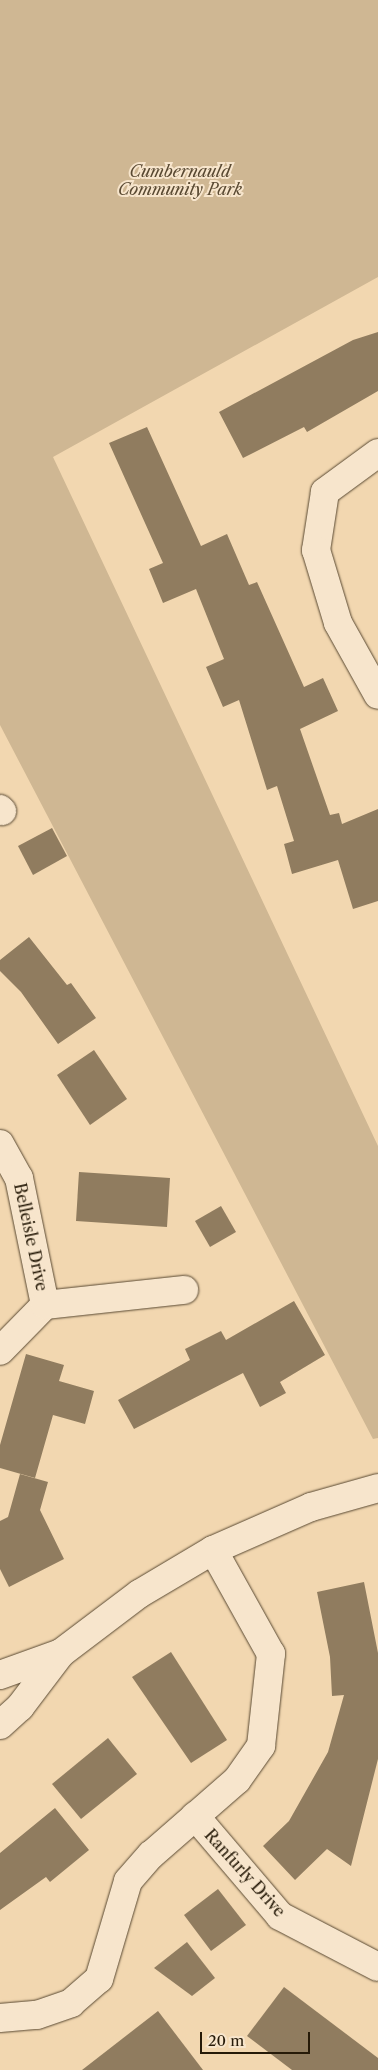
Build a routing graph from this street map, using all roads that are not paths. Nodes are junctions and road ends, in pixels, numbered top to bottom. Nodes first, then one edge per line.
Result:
1 (378, 453) edge
2 (378, 695) edge
3 (0, 1144) edge
4 (184, 1290) dead end
5 (45, 1305) junction
6 (0, 1351) edge
7 (378, 1488) edge
8 (213, 1550) junction
9 (61, 1653) junction
10 (0, 1675) edge
11 (0, 1725) edge
12 (195, 1816) junction
13 (378, 1967) edge
14 (0, 2018) edge

1 - 2 street
3 - 5 street, Belleisle Drive
4 - 5 street, Belleisle Drive
5 - 6 street, Belleisle Drive
7 - 8 street
8 - 9 street
8 - 12 street, Ranfurly Drive
9 - 10 street
9 - 11 street
12 - 13 street, Ranfurly Drive
12 - 14 street, Ranfurly Drive

